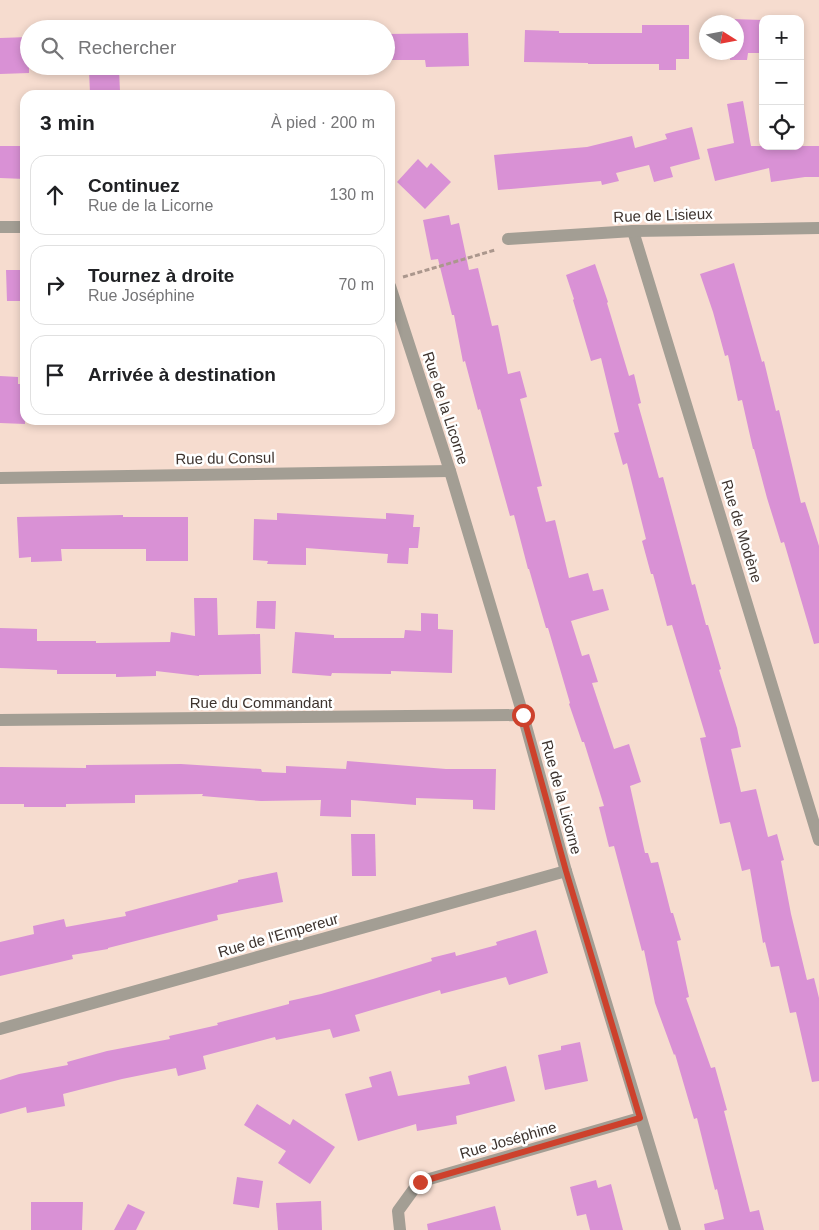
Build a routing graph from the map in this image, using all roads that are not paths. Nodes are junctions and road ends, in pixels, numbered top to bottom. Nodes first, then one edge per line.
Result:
1 (0, 227) edge
2 (20, 227) edge
3 (819, 228) edge
4 (634, 231) junction
5 (508, 239) road end
6 (395, 282) edge
7 (450, 471) junction
8 (0, 478) edge
9 (523, 715) junction
10 (0, 720) edge
11 (819, 840) edge
12 (566, 871) junction
13 (0, 1029) edge
14 (640, 1118) junction
15 (400, 1230) edge
16 (675, 1230) edge

1 - 2 street
3 - 4 street, Rue de Lisieux
4 - 5 street, Rue de Lisieux
4 - 11 street, Rue de Modène
6 - 7 street, Rue de la Licorne
7 - 8 street, Rue du Consul
7 - 9 street, Rue de la Licorne
9 - 10 street, Rue du Commandant
9 - 12 street, Rue de la Licorne
12 - 13 street, Rue de l'Empereur
12 - 14 street, Rue de la Licorne
14 - 15 street, Rue Joséphine
14 - 16 street, Rue de la Licorne

